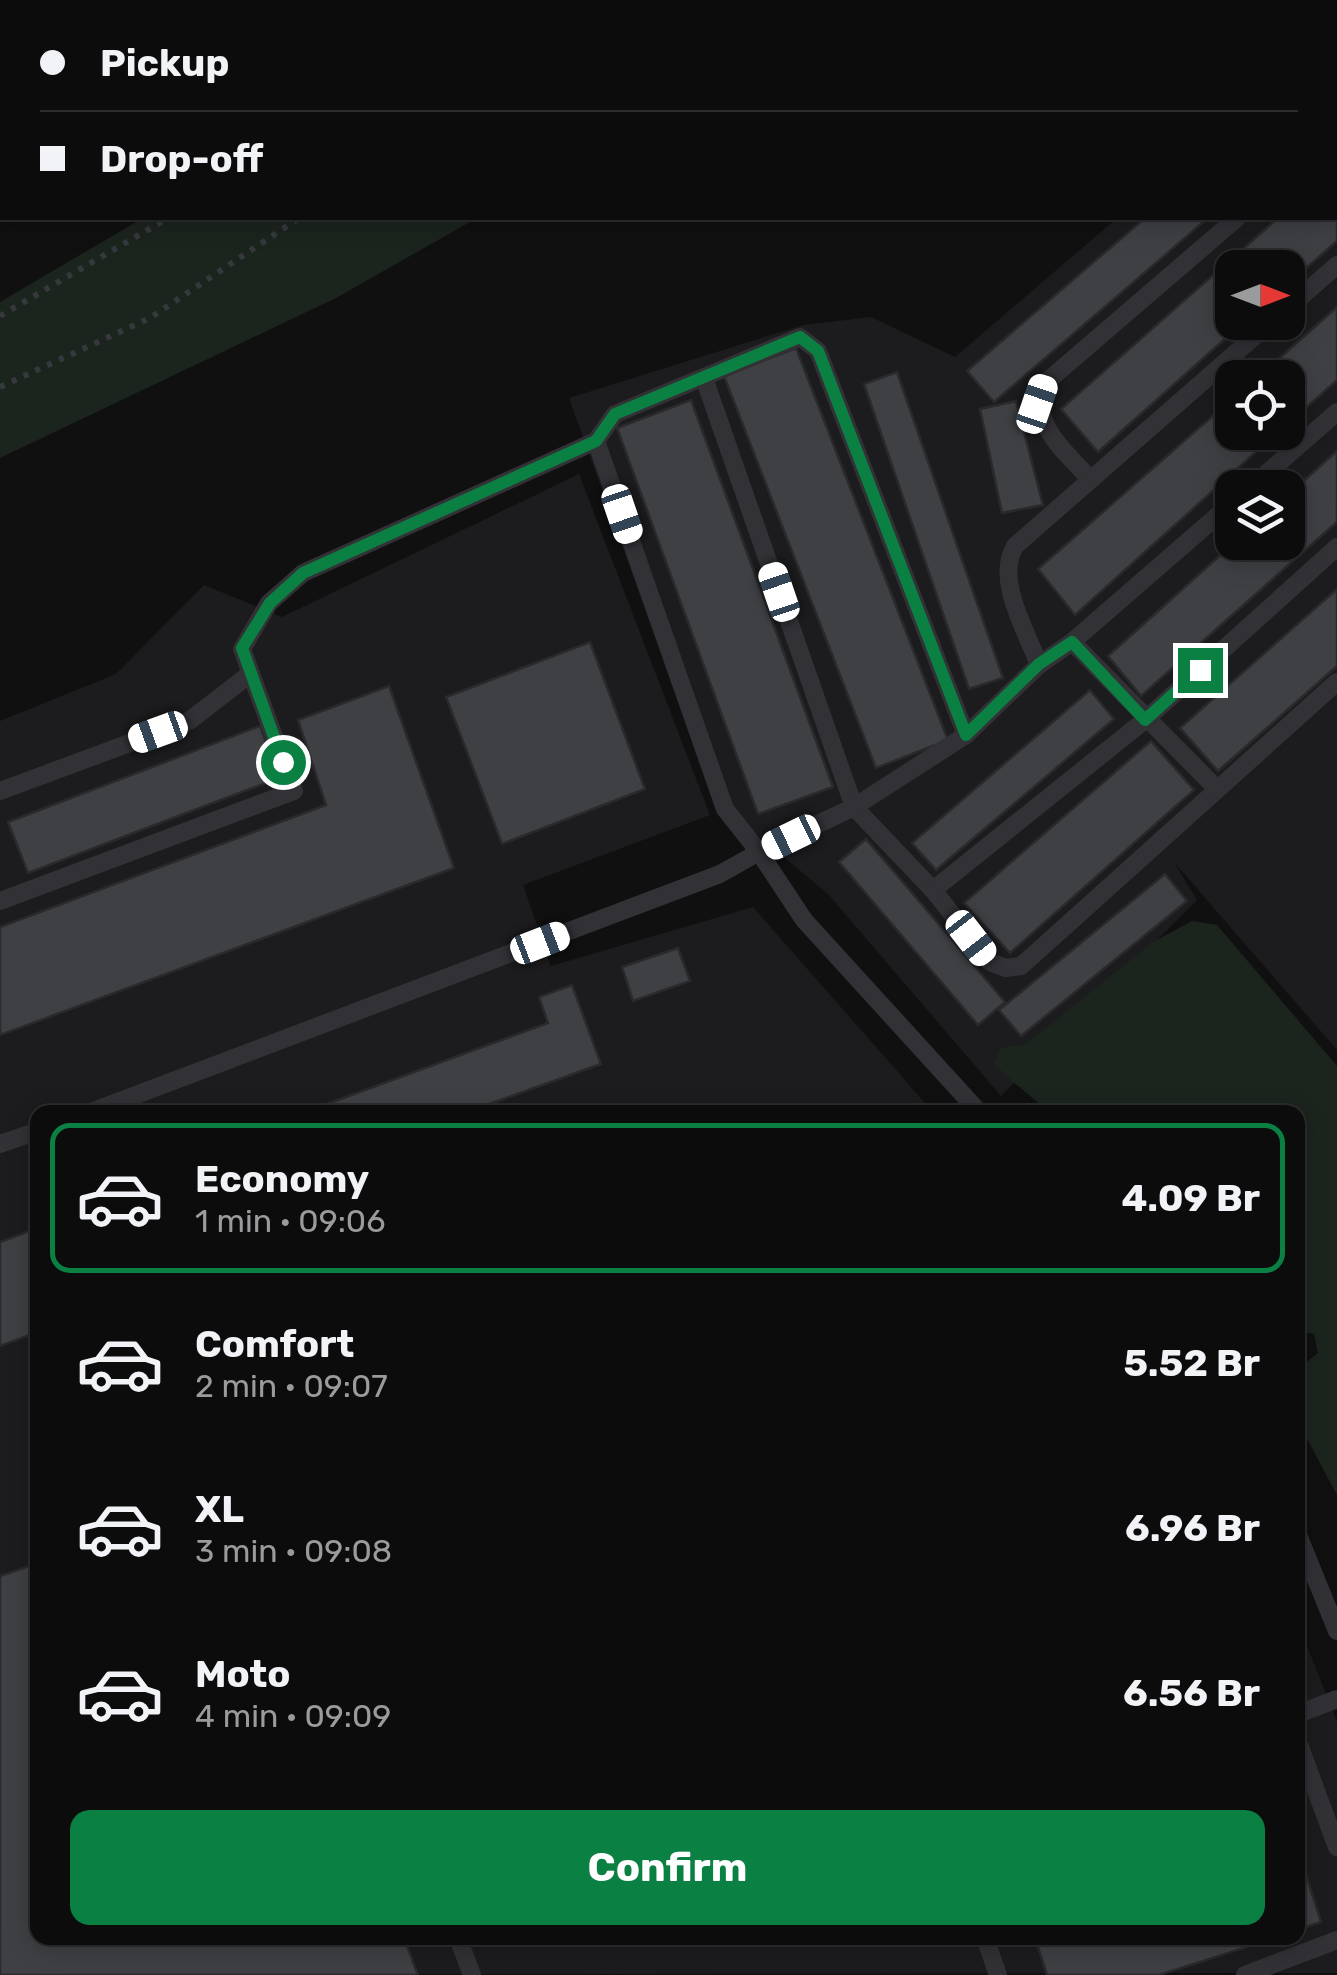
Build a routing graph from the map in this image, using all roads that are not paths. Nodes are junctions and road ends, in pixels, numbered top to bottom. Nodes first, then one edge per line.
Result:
1 (1236, 220) edge
2 (1337, 265) edge
3 (1305, 293) edge
4 (1250, 340) edge
5 (704, 378) junction
6 (1337, 412) edge
7 (596, 441) junction
8 (1271, 470) edge
9 (1090, 479) junction
10 (1215, 518) edge
11 (1337, 547) edge
12 (1072, 642) junction
13 (1039, 664) junction
14 (250, 674) junction
15 (1337, 682) edge
16 (1145, 720) junction
17 (966, 735) junction
18 (1217, 789) junction
19 (0, 791) edge
20 (854, 807) junction
21 (760, 852) junction
22 (933, 890) junction
23 (0, 901) edge
24 (146, 1103) edge
25 (974, 1105) edge
26 (30, 1134) edge
27 (0, 1144) edge
28 (1305, 1551) edge
29 (1337, 1631) edge
30 (1337, 1699) edge
31 (1305, 1711) edge
32 (1305, 1761) edge
33 (1337, 1847) edge
34 (1337, 1940) edge
35 (461, 1945) edge
36 (987, 1945) edge
37 (472, 1975) edge
38 (998, 1975) edge
39 (1244, 1975) edge

1 - 9 lane
2 - 3 lane
4 - 9 lane
5 - 7 lane
5 - 17 lane
5 - 20 lane
6 - 8 lane
7 - 14 lane
7 - 21 lane
9 - 13 lane
10 - 12 lane
11 - 16 lane
12 - 13 lane
12 - 16 lane
13 - 17 lane
14 - 19 lane
14 - 23 lane
15 - 18 lane
16 - 18 lane
16 - 22 lane
17 - 20 lane
18 - 22 lane
20 - 21 lane
20 - 22 lane
21 - 24 lane
21 - 25 lane
26 - 27 lane
28 - 29 lane
30 - 31 lane
32 - 33 lane
34 - 39 lane
35 - 37 lane
36 - 38 lane

